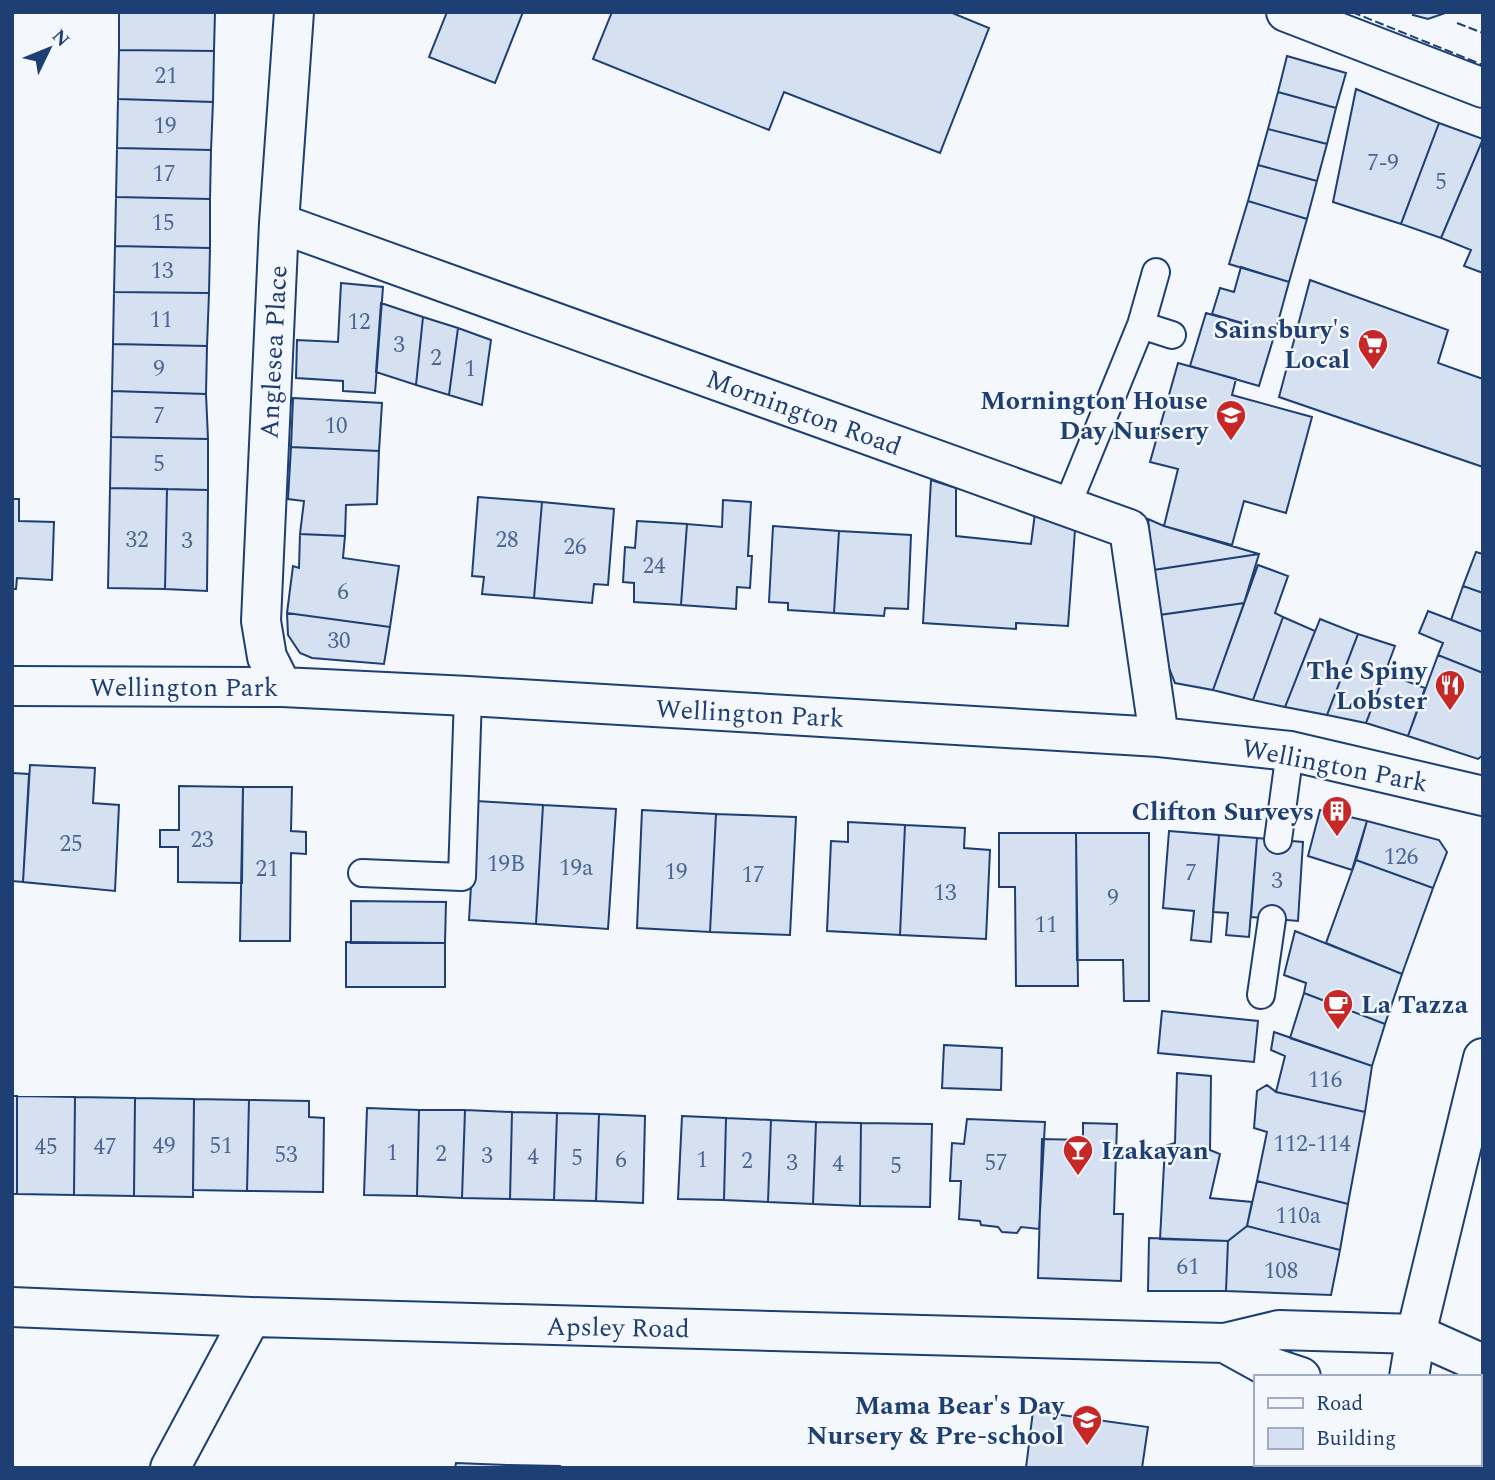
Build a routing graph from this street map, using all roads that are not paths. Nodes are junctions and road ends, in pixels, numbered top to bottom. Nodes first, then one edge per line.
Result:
1 (294, 12) edge
2 (1286, 12) edge
3 (1483, 88) edge
4 (279, 223) junction
5 (1156, 272) dead end
6 (1142, 325) junction
7 (1172, 335) dead end
8 (1067, 506) junction
9 (12, 686) edge
10 (282, 687) junction
11 (468, 696) junction
12 (1159, 737) junction
13 (1290, 751) junction
14 (1483, 796) edge
15 (1278, 840) dead end
16 (362, 873) dead end
17 (1272, 919) dead end
18 (1261, 995) dead end
19 (1483, 1058) edge
20 (12, 1307) edge
21 (251, 1317) junction
22 (1416, 1334) junction
23 (1225, 1343) junction
24 (1483, 1364) edge
25 (1295, 1375) edge
26 (1409, 1375) edge
27 (170, 1468) edge

1 - 4 street, Anglesea Place
2 - 3 street
4 - 8 street, Mornington Road
4 - 10 street, Anglesea Place
5 - 6 lane
6 - 7 lane
6 - 8 lane
8 - 12 street, Mornington Road
9 - 10 street, Wellington Park
10 - 11 street, Wellington Park
11 - 12 street, Wellington Park
11 - 16 lane
12 - 13 street, Wellington Park
13 - 14 street, Wellington Park
13 - 15 lane
17 - 18 lane
19 - 22 street
20 - 21 street, Apsley Road
21 - 23 street, Apsley Road
21 - 27 street
22 - 23 street, Apsley Road
22 - 24 street
22 - 26 street
23 - 25 street, Apsley Road

